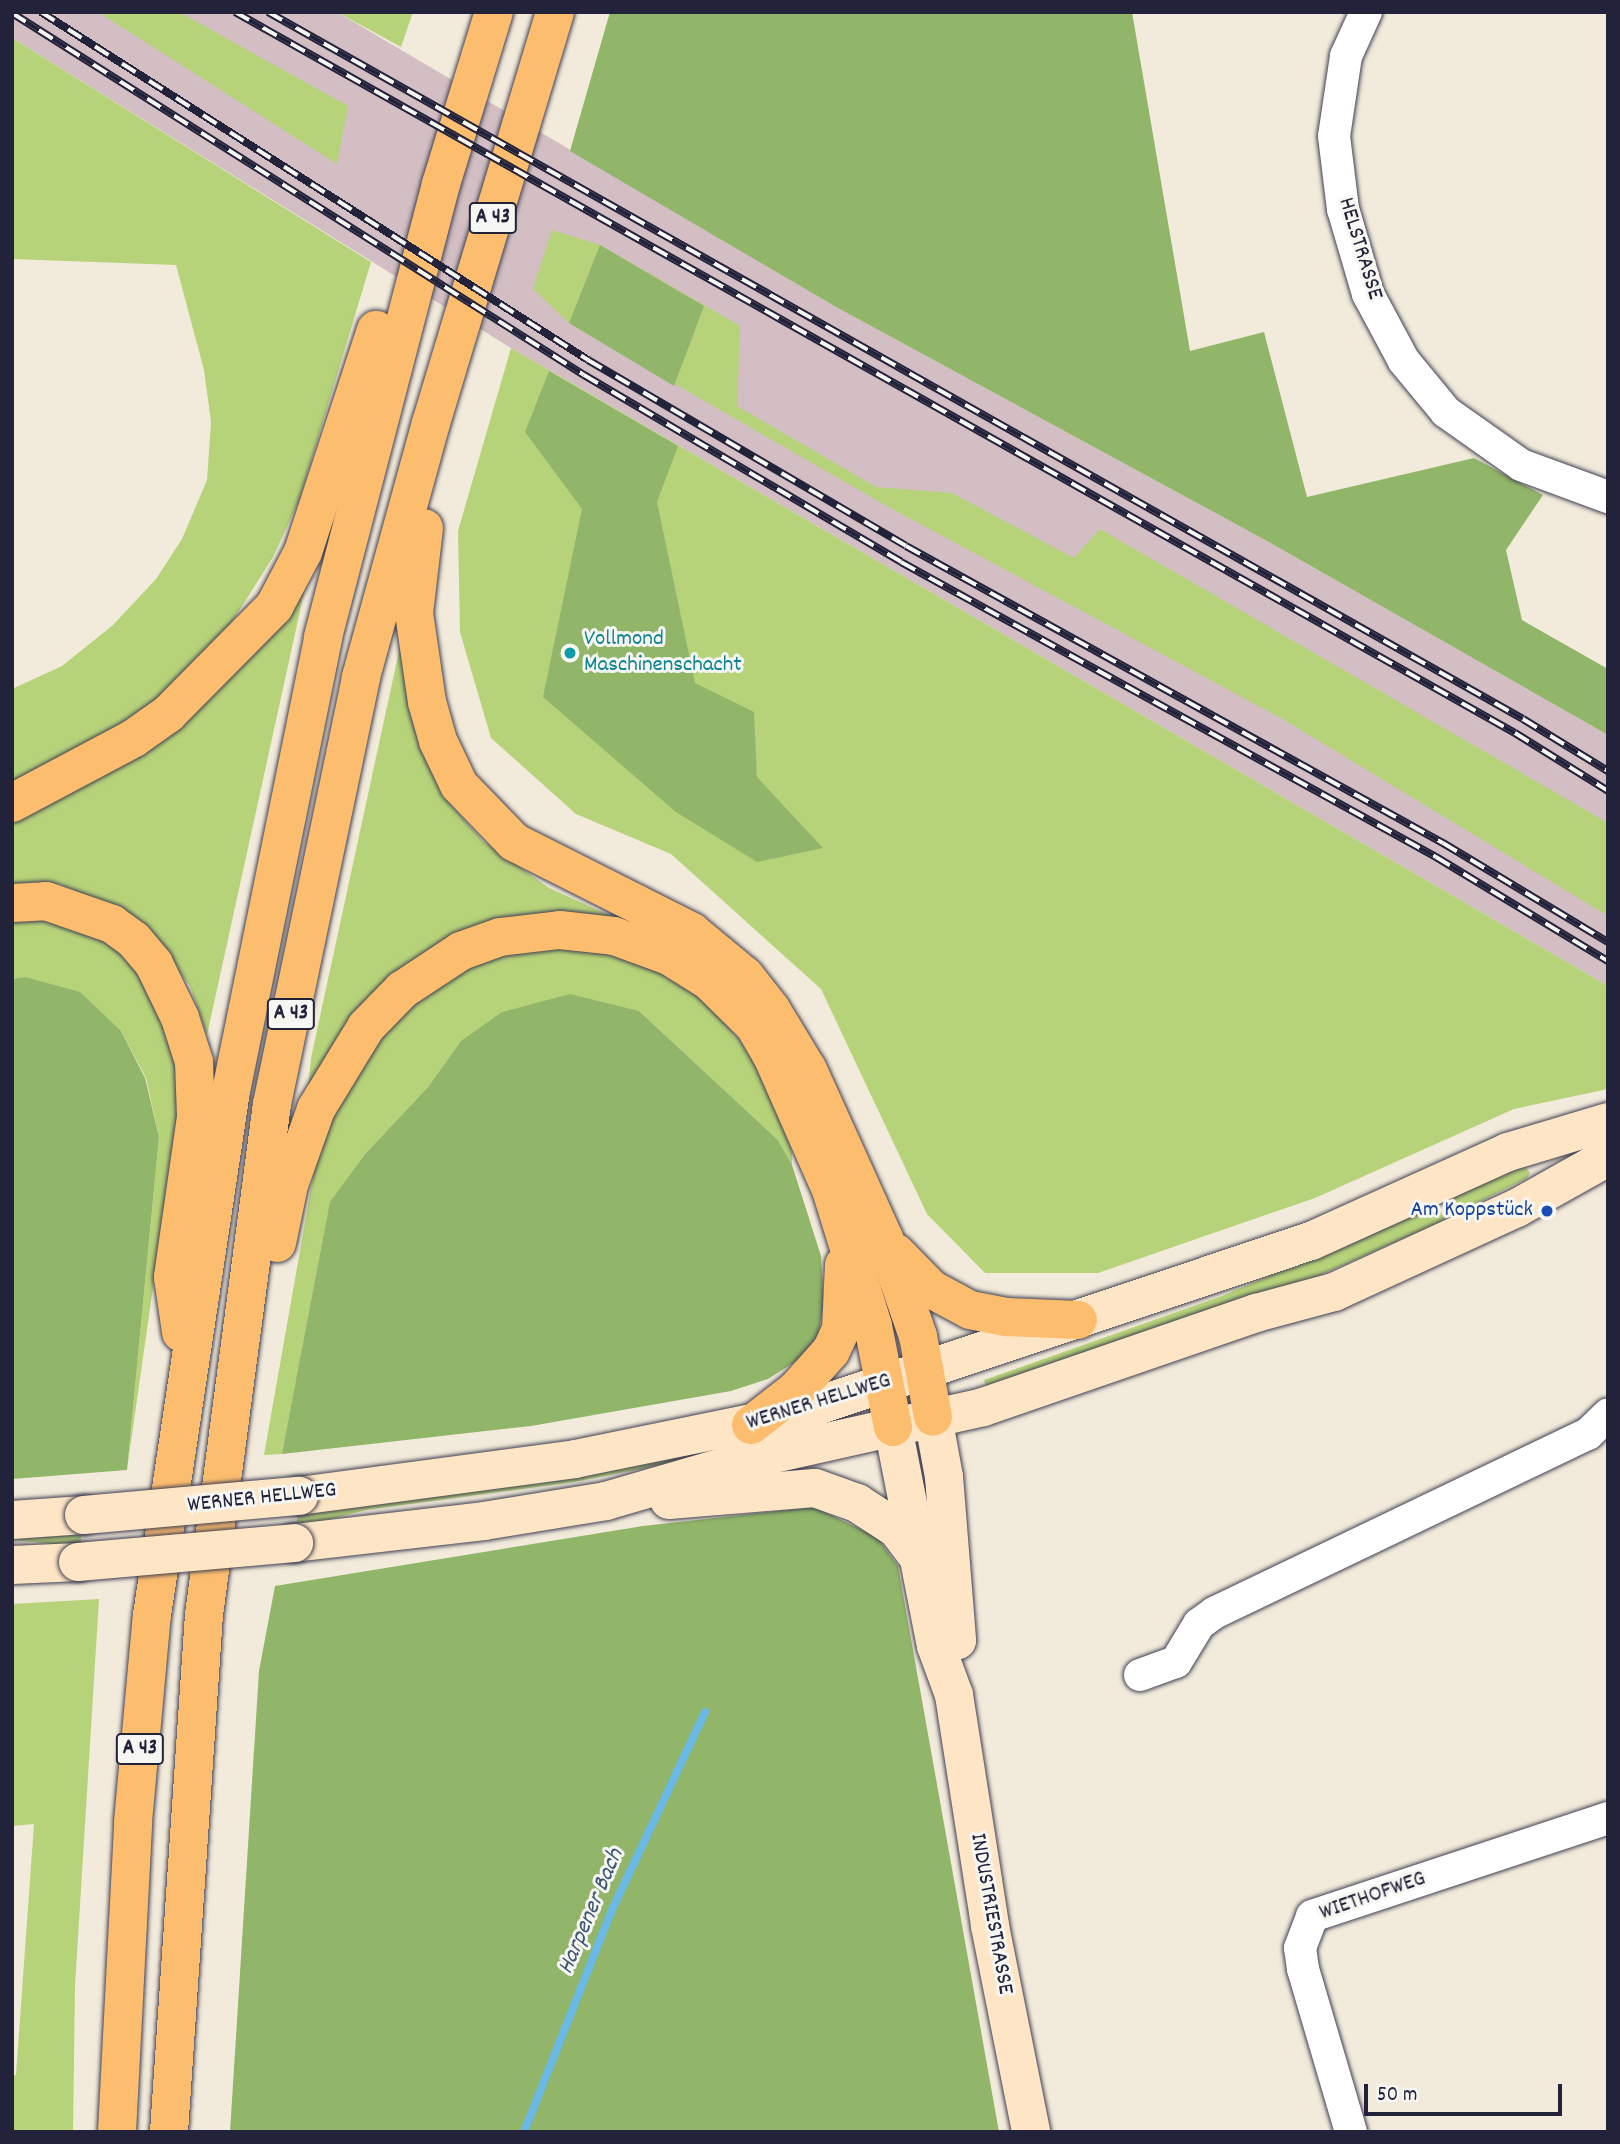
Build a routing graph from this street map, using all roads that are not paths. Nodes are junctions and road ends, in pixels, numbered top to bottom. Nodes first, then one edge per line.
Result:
1 (494, 12) edge
2 (555, 12) edge
3 (1366, 12) edge
4 (441, 184) junction
5 (431, 423) junction
6 (1608, 497) edge
7 (12, 803) edge
8 (12, 903) edge
9 (1602, 1148) edge
10 (844, 1235) junction
11 (884, 1238) junction
12 (1078, 1320) junction
13 (186, 1368) junction
14 (924, 1370) junction
15 (884, 1384) junction
16 (1608, 1415) edge
17 (933, 1417) junction
18 (751, 1425) junction
19 (893, 1427) junction
20 (606, 1501) junction
21 (12, 1520) edge
22 (918, 1557) junction
23 (12, 1565) edge
24 (204, 1615) junction
25 (1140, 1675) dead end
26 (954, 1695) junction
27 (1608, 1818) edge
28 (117, 2132) edge
29 (169, 2132) edge
30 (1031, 2132) edge
31 (1351, 2132) edge

1 - 4 highway, A 43
2 - 5 highway, A 43
3 - 6 street, HELSTRASSE
4 - 7 highway
4 - 13 highway, A 43
5 - 11 highway
5 - 24 highway, A 43
8 - 13 highway
9 - 12 main road, WERNER HELLWEG
9 - 17 main road, WERNER HELLWEG
10 - 15 highway
10 - 18 highway
10 - 24 highway
11 - 12 highway
11 - 14 highway
12 - 14 main road, WERNER HELLWEG
13 - 28 highway, A 43
14 - 15 main road, WERNER HELLWEG
14 - 17 highway
15 - 18 main road, WERNER HELLWEG
15 - 19 highway
16 - 25 street
17 - 19 main road, WERNER HELLWEG
17 - 26 main road, INDUSTRIESTRASSE
18 - 21 main road, WERNER HELLWEG, bridge
19 - 20 main road, WERNER HELLWEG
19 - 22 main road, INDUSTRIESTRASSE
20 - 22 main road, WERNER HELLWEG
20 - 23 main road, WERNER HELLWEG, bridge
22 - 26 main road, INDUSTRIESTRASSE
24 - 29 highway, A 43
26 - 30 main road, INDUSTRIESTRASSE
27 - 31 street, WIETHOFWEG

